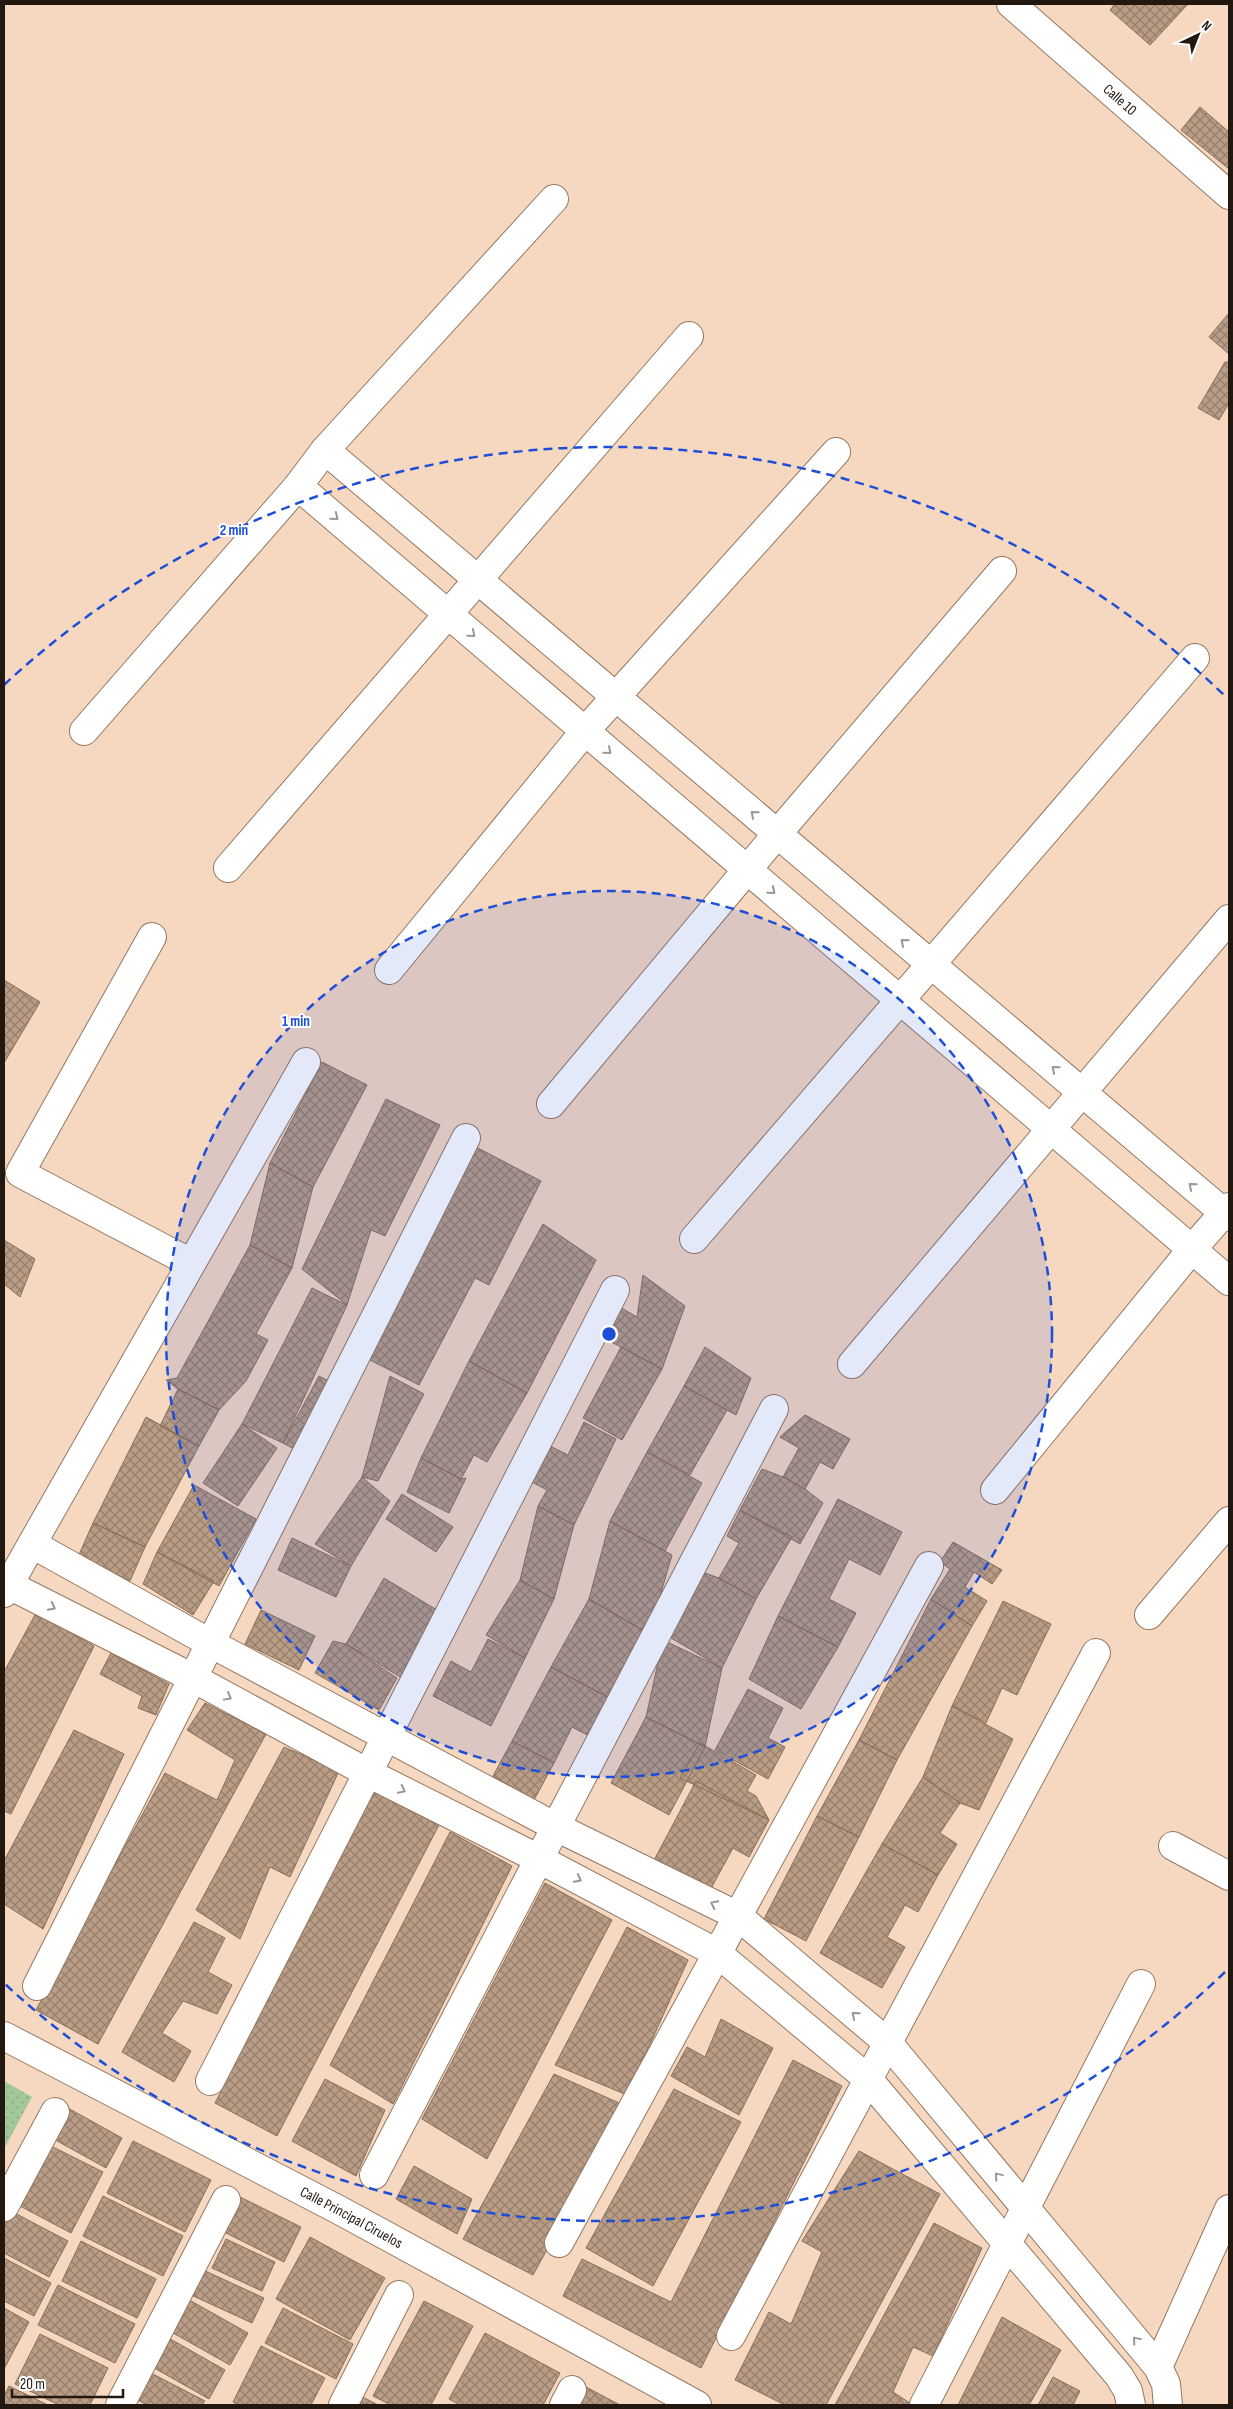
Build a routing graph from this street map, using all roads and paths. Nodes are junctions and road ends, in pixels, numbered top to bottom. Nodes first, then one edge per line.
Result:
1 (1011, 4) edge
2 (1229, 195) edge
3 (554, 199) dead end
4 (688, 336) dead end
5 (325, 450) junction
6 (836, 452) dead end
7 (298, 486) junction
8 (1002, 571) dead end
9 (479, 580) junction
10 (447, 613) junction
11 (1195, 658) dead end
12 (616, 697) junction
13 (84, 730) dead end
14 (585, 731) junction
15 (777, 834) junction
16 (228, 868) dead end
17 (747, 869) junction
18 (1229, 919) edge
19 (152, 937) dead end
20 (931, 964) junction
21 (389, 970) dead end
22 (900, 1000) junction
23 (306, 1062) dead end
24 (1083, 1094) junction
25 (551, 1104) dead end
26 (1050, 1129) junction
27 (466, 1138) dead end
28 (1227, 1212) edge
29 (694, 1239) dead end
30 (1192, 1249) junction
31 (191, 1263) junction
32 (1229, 1281) edge
33 (615, 1290) dead end
34 (852, 1364) dead end
35 (774, 1410) dead end
36 (995, 1490) dead end
37 (1229, 1521) edge
38 (32, 1544) junction
39 (929, 1566) dead end
40 (6, 1589) edge
41 (1149, 1616) dead end
42 (210, 1643) junction
43 (1096, 1653) dead end
44 (192, 1678) junction
45 (387, 1736) junction
46 (368, 1773) junction
47 (556, 1827) junction
48 (1173, 1846) dead end
49 (540, 1859) junction
50 (1227, 1869) edge
51 (738, 1916) junction
52 (717, 1954) junction
53 (1141, 1984) dead end
54 (37, 1986) dead end
55 (4, 2036) edge
56 (888, 2043) junction
57 (868, 2079) junction
58 (210, 2081) dead end
59 (55, 2112) dead end
60 (374, 2175) dead end
61 (226, 2200) dead end
62 (4, 2207) edge
63 (1025, 2209) junction
64 (1229, 2210) edge
65 (559, 2243) dead end
66 (1007, 2244) junction
67 (400, 2295) dead end
68 (731, 2336) dead end
69 (1158, 2367) junction
70 (120, 2405) edge
71 (343, 2405) edge
72 (697, 2405) edge
73 (924, 2405) edge
74 (1131, 2405) edge
75 (1168, 2405) edge

1 - 2 street, Calle 10
3 - 5 street
4 - 9 street
5 - 7 street
5 - 9 street
6 - 12 street
7 -> 10 street
7 - 13 street
8 - 15 street
9 - 10 street
9 - 12 street
10 -> 14 street
10 - 16 street
11 - 20 street
12 - 14 street
15 -> 12 street
14 -> 17 street
14 - 21 street
15 - 17 street
20 -> 15 street
17 -> 22 street
17 - 25 street
18 - 24 street
19 - 31 street
20 - 22 street
24 -> 20 street
22 - 26 street
22 - 29 street
23 - 31 street
24 - 26 street
28 -> 24 street
26 - 30 street
26 - 34 street
27 - 42 street
28 - 30 street
30 - 32 street
30 - 36 street
31 - 38 street
33 - 45 street
35 - 47 street
37 - 41 street
38 - 40 street
38 - 42 street
39 - 51 street
40 -> 44 street
42 - 44 street
42 - 45 street
43 - 56 street
44 -> 46 street
44 - 54 street
45 - 46 street
45 - 47 street
46 -> 49 street
46 - 58 street
47 - 49 street
51 -> 47 street
48 - 50 street
49 -> 52 street
49 - 60 street
51 - 52 street
56 -> 51 street
52 - 57 street
52 - 65 street
53 - 63 street
55 - 72 street, Calle Principal Ciruelos
56 - 57 street
63 -> 56 street
57 - 66 street
57 - 68 street
59 - 62 street
61 - 70 street
63 - 66 street
69 -> 63 street
64 - 69 street
66 - 73 street
66 - 74 street
67 - 71 street
69 - 75 street

